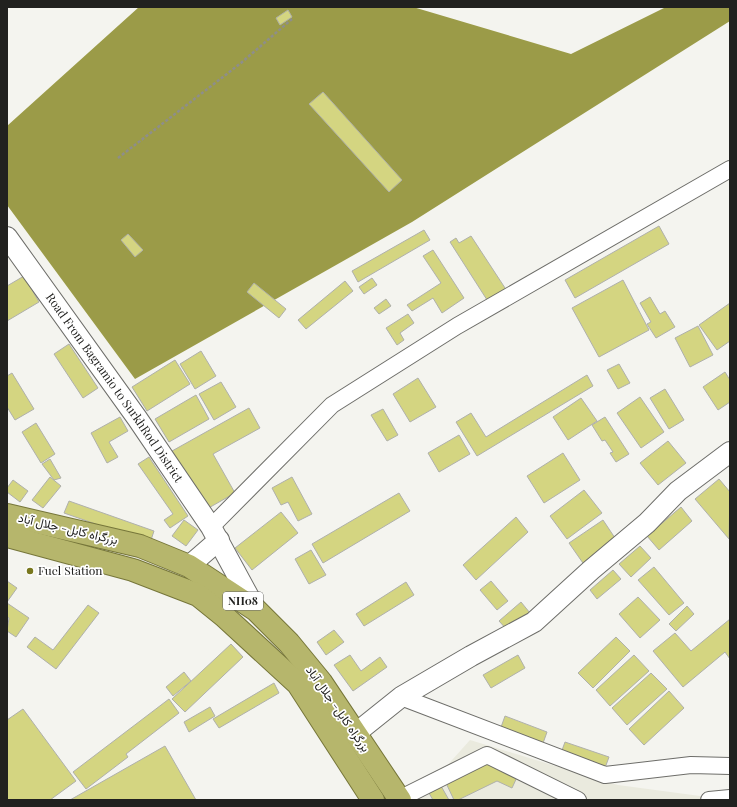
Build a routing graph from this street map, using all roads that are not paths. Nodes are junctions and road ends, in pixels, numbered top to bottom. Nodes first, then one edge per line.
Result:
1 (730, 169) edge
2 (7, 237) edge
3 (730, 452) edge
4 (13, 527) edge
5 (215, 534) junction
6 (189, 566) junction
7 (256, 610) junction
8 (401, 697) junction
9 (356, 733) junction
10 (730, 766) edge
11 (399, 799) edge
12 (729, 799) edge
13 (373, 800) edge
14 (578, 800) edge
15 (708, 800) edge

1 - 5 street
2 - 5 street, Road From Bagramio to SurkhRod District
3 - 8 street
4 - 6 highway, بزرگراه کابل- جلال آباد / NH08
4 - 13 highway, بزرگراه کابل- جلال آباد / NH08
5 - 6 street
5 - 7 street, Road From Bagramio to SurkhRod District
6 - 7 highway, بزرگراه کابل- جلال آباد / NH08
7 - 9 highway, بزرگراه کابل- جلال آباد / NH08
8 - 9 street
8 - 10 street
9 - 11 highway, بزرگراه کابل- جلال آباد / NH08
11 - 14 street
12 - 15 street

